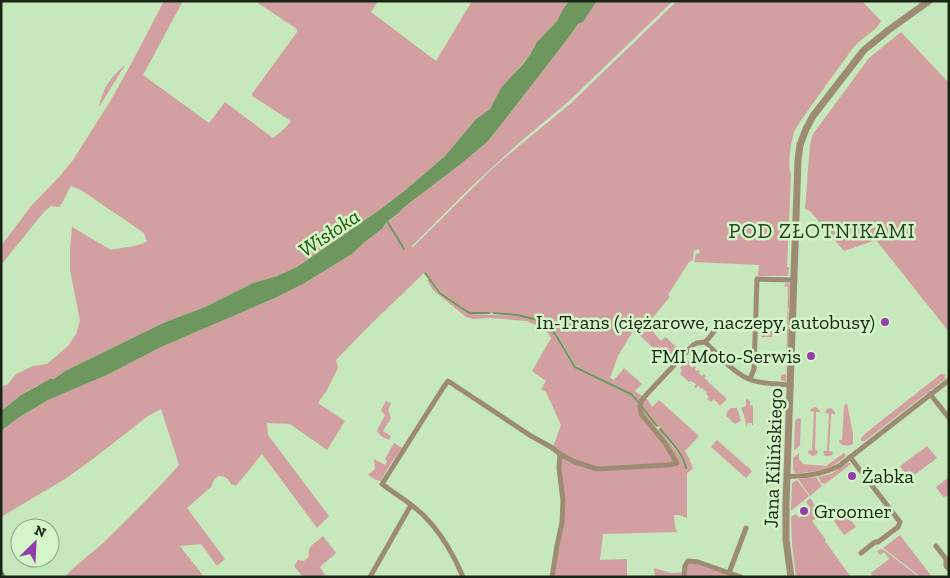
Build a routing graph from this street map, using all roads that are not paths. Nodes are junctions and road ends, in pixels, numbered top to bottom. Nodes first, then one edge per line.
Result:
1 (929, 1) edge
2 (795, 280) junction
3 (715, 330) dead end
4 (705, 342) junction
5 (750, 379) junction
6 (949, 380) edge
7 (791, 385) junction
8 (930, 394) junction
9 (949, 418) edge
10 (560, 454) junction
11 (850, 457) junction
12 (787, 476) junction
13 (411, 505) junction
14 (746, 528) dead end
15 (936, 546) dead end
16 (861, 553) dead end
17 (949, 569) edge
18 (729, 573) junction
19 (370, 577) edge
20 (463, 577) edge
21 (552, 577) edge
22 (684, 577) edge
23 (741, 577) edge
24 (791, 577) edge

1 - 2 street, Jana Kilińskiego
2 - 5 street, Jana Kilińskiego
2 - 7 street, Jana Kilińskiego
3 - 4 street
4 - 5 street
4 - 10 street
5 - 7 street
6 - 8 street
7 - 12 street, Jana Kilińskiego
8 - 9 street
8 - 11 street
10 - 13 street
10 - 21 street
11 - 12 street
11 - 16 street
12 - 24 street, Jana Kilińskiego
13 - 19 street
13 - 20 street
14 - 18 street
15 - 17 street
18 - 22 street
18 - 23 street

